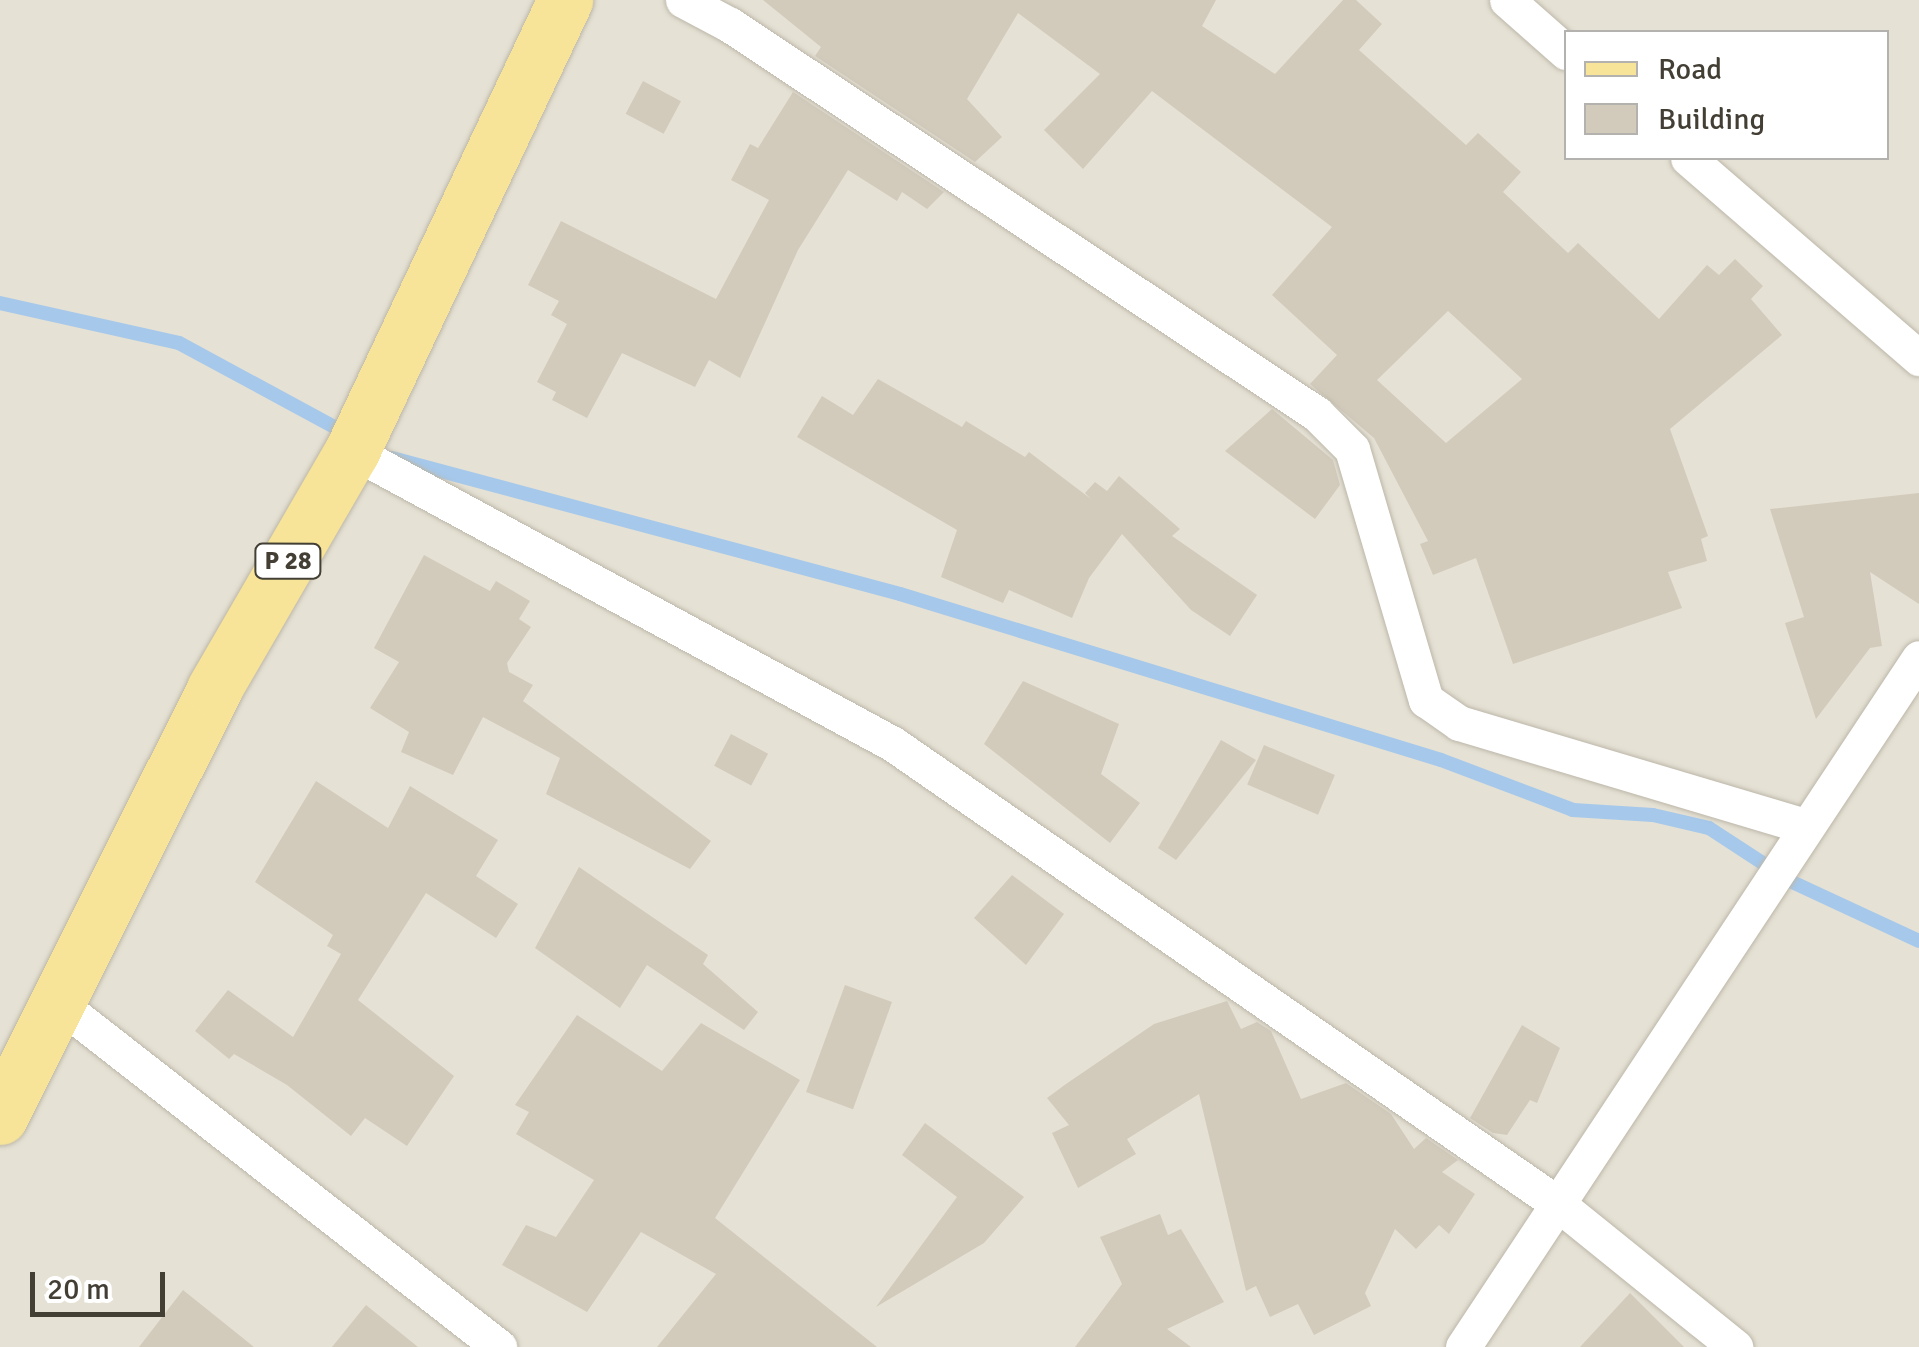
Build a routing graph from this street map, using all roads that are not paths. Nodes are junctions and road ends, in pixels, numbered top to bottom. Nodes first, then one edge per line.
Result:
1 (565, 0) edge
2 (683, 0) edge
3 (1506, 0) edge
4 (1564, 50) edge
5 (1690, 160) edge
6 (1919, 358) edge
7 (352, 451) junction
8 (1919, 658) edge
9 (1805, 826) junction
10 (54, 999) junction
11 (0, 1117) edge
12 (1558, 1204) junction
13 (499, 1347) edge
14 (1463, 1347) edge
15 (1735, 1347) edge

1 - 7 main road, P 28
2 - 9 street
3 - 4 street
5 - 6 street
7 - 10 main road, P 28
7 - 12 street
8 - 9 street
9 - 12 street
10 - 11 main road, P 28
10 - 13 street
12 - 14 street
12 - 15 street

